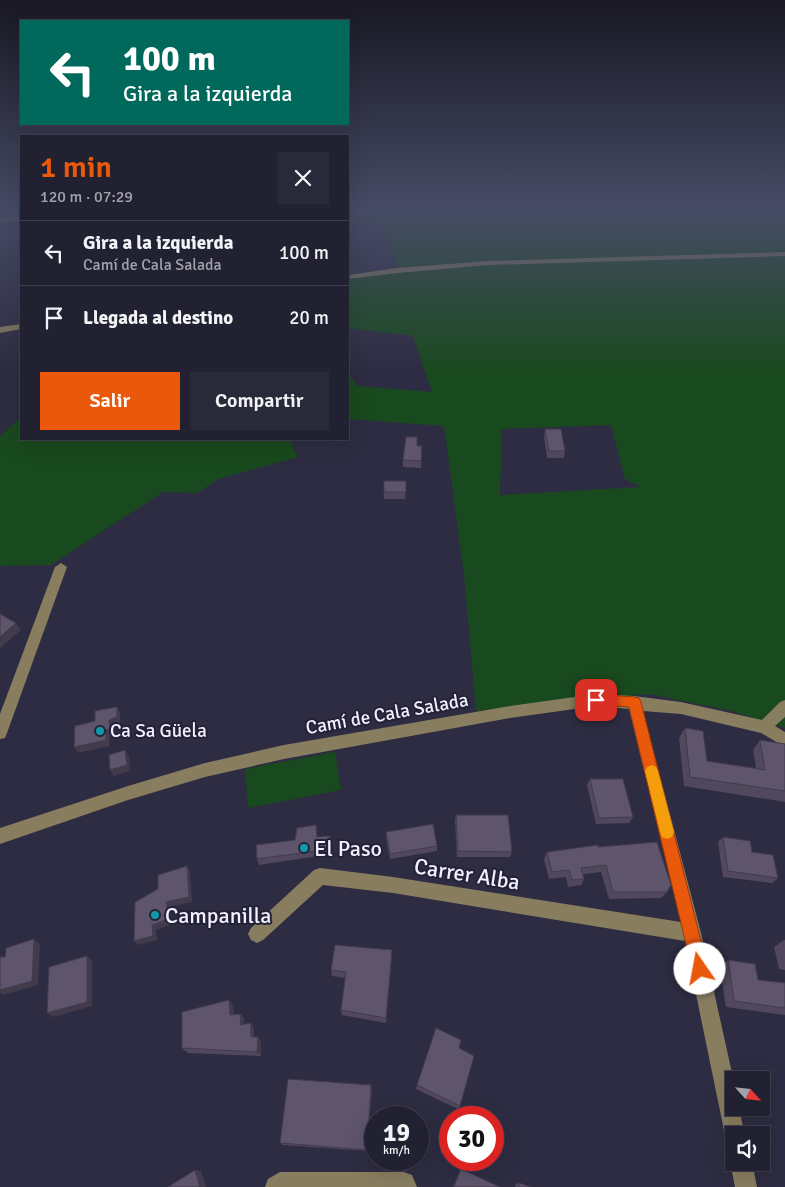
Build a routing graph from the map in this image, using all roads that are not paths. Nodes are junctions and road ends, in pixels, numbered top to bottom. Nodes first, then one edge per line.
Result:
1 (484, 263) edge
2 (349, 277) edge
3 (20, 328) edge
4 (0, 330) edge
5 (61, 567) dead end
6 (634, 702) junction
7 (783, 712) edge
8 (764, 727) junction
9 (0, 734) edge
10 (785, 740) edge
11 (0, 836) edge
12 (692, 932) junction
13 (257, 934) dead end
14 (733, 1126) edge
15 (743, 1171) edge
16 (276, 1187) edge
17 (406, 1187) edge
18 (746, 1187) edge

1 - 2 street
3 - 4 street
5 - 9 street
6 - 8 street, Camí de Cala Salada
6 - 11 street, Camí de Cala Salada
6 - 12 street
7 - 8 street
8 - 10 street, Camí de Cala Salada
12 - 13 street, Carrer Alba
12 - 14 street
15 - 18 street
16 - 17 street

